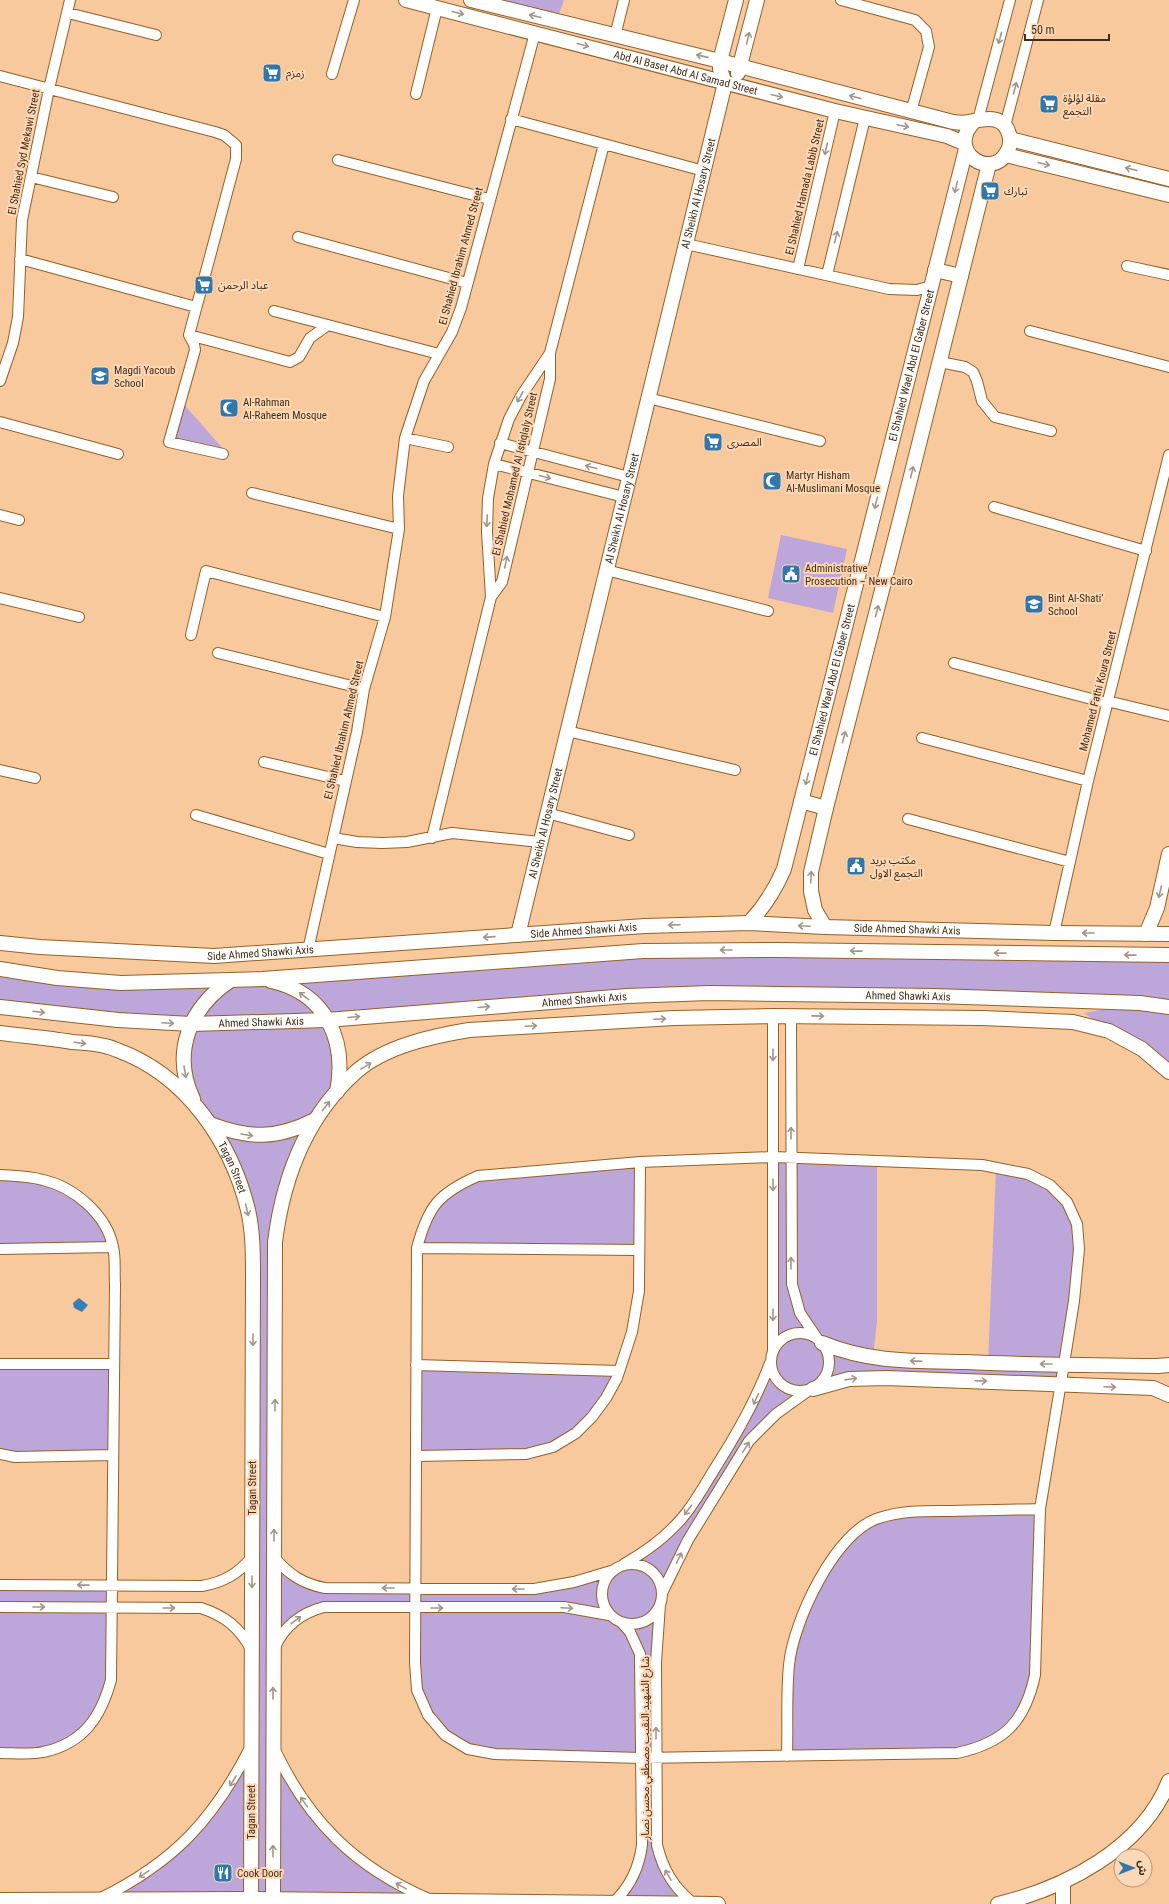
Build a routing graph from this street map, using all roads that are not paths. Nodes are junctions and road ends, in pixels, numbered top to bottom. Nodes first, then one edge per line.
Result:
1 (70, 0) edge
2 (354, 0) edge
3 (406, 0) edge
4 (471, 0) edge
5 (624, 0) edge
6 (736, 0) edge
7 (757, 0) edge
8 (841, 0) edge
9 (1010, 0) edge
10 (1038, 0) edge
11 (498, 3) edge
12 (437, 8) junction
13 (68, 13) junction
14 (535, 32) junction
15 (156, 35) dead end
16 (615, 36) junction
17 (720, 60) junction
18 (741, 66) junction
19 (332, 74) dead end
20 (0, 76) edge
21 (725, 83) junction
22 (49, 89) junction
23 (416, 94) dead end
24 (835, 111) junction
25 (911, 112) junction
26 (865, 118) junction
27 (511, 119) junction
28 (976, 120) junction
29 (1008, 132) junction
30 (604, 144) junction
31 (965, 146) junction
32 (1006, 155) junction
33 (338, 160) dead end
34 (989, 164) junction
35 (704, 171) junction
36 (30, 177) junction
37 (1169, 179) edge
38 (1169, 195) edge
39 (113, 197) dead end
40 (489, 199) junction
41 (298, 237) dead end
42 (686, 244) junction
43 (20, 260) junction
44 (1127, 266) dead end
45 (798, 268) junction
46 (935, 270) junction
47 (827, 275) junction
48 (1169, 275) edge
49 (961, 276) junction
50 (467, 283) junction
51 (931, 286) junction
52 (196, 307) junction
53 (274, 311) dead end
54 (328, 325) junction
55 (1030, 331) dead end
56 (189, 336) junction
57 (550, 353) junction
58 (439, 354) junction
59 (940, 362) junction
60 (1169, 367) edge
61 (0, 380) edge
62 (648, 398) junction
63 (0, 422) edge
64 (1051, 431) dead end
65 (405, 438) junction
66 (820, 441) dead end
67 (500, 443) junction
68 (448, 447) dead end
69 (533, 452) junction
70 (118, 454) dead end
71 (223, 454) dead end
72 (1169, 455) edge
73 (494, 464) junction
74 (528, 472) junction
75 (629, 477) junction
76 (252, 493) dead end
77 (624, 497) junction
78 (994, 507) dead end
79 (0, 515) edge
80 (19, 520) dead end
81 (399, 529) junction
82 (1146, 551) junction
83 (606, 570) junction
84 (491, 597) junction
85 (0, 598) edge
86 (768, 611) dead end
87 (79, 617) dead end
88 (385, 617) junction
89 (191, 635) dead end
90 (218, 652) dead end
91 (954, 663) dead end
92 (364, 689) junction
93 (1107, 702) junction
94 (1169, 716) edge
95 (567, 731) junction
96 (922, 738) dead end
97 (264, 762) dead end
98 (0, 770) edge
99 (736, 770) dead end
100 (35, 778) dead end
101 (345, 781) junction
102 (1088, 781) junction
103 (801, 802) junction
104 (826, 808) junction
105 (547, 813) junction
106 (196, 815) dead end
107 (908, 819) dead end
108 (629, 836) dead end
109 (333, 838) junction
110 (432, 838) junction
111 (540, 842) junction
112 (329, 854) junction
113 (1169, 854) edge
114 (1070, 862) junction
115 (749, 923) junction
116 (825, 927) junction
117 (879, 928) junction
118 (1054, 933) junction
119 (1146, 934) junction
120 (1169, 934) edge
121 (518, 935) junction
122 (0, 942) edge
123 (308, 950) junction
124 (879, 951) junction
125 (1169, 956) edge
126 (0, 969) edge
127 (262, 979) junction
128 (231, 980) junction
129 (934, 996) junction
130 (0, 1007) edge
131 (1169, 1007) edge
132 (773, 1016) junction
133 (791, 1016) junction
134 (934, 1017) junction
135 (327, 1020) junction
136 (191, 1024) junction
137 (0, 1033) edge
138 (1169, 1072) edge
139 (337, 1092) junction
140 (198, 1108) junction
141 (315, 1120) junction
142 (210, 1124) junction
143 (773, 1157) junction
144 (791, 1158) junction
145 (640, 1162) junction
146 (0, 1175) edge
147 (114, 1247) junction
148 (417, 1248) junction
149 (0, 1249) edge
150 (639, 1250) junction
151 (253, 1276) junction
152 (275, 1276) junction
153 (819, 1340) junction
154 (773, 1350) junction
155 (770, 1363) junction
156 (0, 1364) edge
157 (114, 1364) junction
158 (1064, 1364) junction
159 (1169, 1364) edge
160 (416, 1365) junction
161 (619, 1371) junction
162 (1060, 1385) junction
163 (810, 1390) junction
164 (1169, 1395) edge
165 (0, 1454) edge
166 (113, 1455) junction
167 (416, 1456) junction
168 (1040, 1509) junction
169 (252, 1556) junction
170 (274, 1557) junction
171 (624, 1564) junction
172 (611, 1571) junction
173 (0, 1584) edge
174 (112, 1586) junction
175 (415, 1588) junction
176 (662, 1593) junction
177 (660, 1605) junction
178 (0, 1607) edge
179 (111, 1608) junction
180 (415, 1608) junction
181 (609, 1615) junction
182 (622, 1624) junction
183 (252, 1650) junction
184 (274, 1651) junction
185 (252, 1715) junction
186 (273, 1715) junction
187 (251, 1747) junction
188 (273, 1747) junction
189 (0, 1753) edge
190 (787, 1756) junction
191 (641, 1758) junction
192 (657, 1758) junction
193 (1169, 1781) edge
194 (1063, 1882) junction
195 (0, 1900) edge
196 (97, 1900) junction
197 (251, 1902) edge
198 (273, 1902) edge
199 (437, 1902) junction
200 (613, 1903) edge
201 (694, 1904) edge
202 (718, 1904) edge
203 (998, 1904) edge
204 (1063, 1904) edge

1 - 13 street, El Shahied Syd Mekawi Street
2 - 19 street
3 - 12 street, Abd Al Baset Abd Al Samad Street
4 - 11 street, Abd Al Baset Abd Al Samad Street
5 - 16 street
6 - 17 street, Al Sheikh Al Hosary Street
18 -> 7 street
8 - 25 street
9 -> 28 street
29 -> 10 street
16 -> 11 street, Abd Al Baset Abd Al Samad Street
12 -> 14 street, Abd Al Baset Abd Al Samad Street
12 - 23 street
13 - 15 street
13 - 22 street, El Shahied Syd Mekawi Street
14 -> 21 street, Abd Al Baset Abd Al Samad Street
14 - 27 street, El Shahied Ibrahim Ahmed Street
17 -> 16 street, Abd Al Baset Abd Al Samad Street
17 - 18 street, Abd Al Baset Abd Al Samad Street
17 - 21 street, Al Sheikh Al Hosary Street
18 - 21 street
25 -> 18 street, Abd Al Baset Abd Al Samad Street
20 - 22 street
21 -> 24 street, Abd Al Baset Abd Al Samad Street
21 - 35 street, Al Sheikh Al Hosary Street
22 - 36 street, El Shahied Syd Mekawi Street
22 - 52 street
24 - 26 street, Abd Al Baset Abd Al Samad Street
24 -> 45 street, El Shahied Hamada Labib Street
25 - 28 street, Abd Al Baset Abd Al Samad Street
26 -> 31 street, Abd Al Baset Abd Al Samad Street
47 -> 26 street
27 - 30 street
27 - 40 street, El Shahied Ibrahim Ahmed Street
28 - 29 street
28 - 31 street
29 - 32 street
37 -> 29 street
30 - 35 street
30 - 57 street, El Shahied Mohamed Al Istiqlaly Street
31 - 34 street
31 -> 46 street, El Shahied Wael Abd El Gaber Street
32 - 34 street
32 -> 38 street
33 - 40 street
34 - 49 street
35 - 42 street, Al Sheikh Al Hosary Street
36 - 39 street
36 - 43 street, El Shahied Syd Mekawi Street
40 - 50 street, El Shahied Ibrahim Ahmed Street
41 - 50 street
42 - 45 street
42 - 62 street, Al Sheikh Al Hosary Street
43 - 52 street
43 - 61 street, El Shahied Syd Mekawi Street
44 - 48 street
45 - 47 street
46 - 49 street
46 - 51 street, El Shahied Wael Abd El Gaber Street
47 - 51 street
49 - 59 street
50 - 58 street, El Shahied Ibrahim Ahmed Street
51 -> 103 street, El Shahied Wael Abd El Gaber Street
52 - 56 street
53 - 54 street
54 - 56 street
54 - 58 street
55 - 60 street
56 - 71 street
57 -> 67 street, El Shahied Mohamed Al Istiqlaly Street
57 - 69 street, El Shahied Mohamed Al Istiqlaly Street
58 - 65 street, El Shahied Ibrahim Ahmed Street
59 - 64 street
104 -> 59 street
62 - 66 street
62 - 75 street, Al Sheikh Al Hosary Street
63 - 70 street
65 - 68 street
65 - 81 street, El Shahied Ibrahim Ahmed Street
67 - 69 street
67 - 73 street, El Shahied Mohamed Al Istiqlaly Street
69 - 74 street, El Shahied Mohamed Al Istiqlaly Street
75 -> 69 street
72 - 82 street, Mohamed Fathi Koura Street
73 - 74 street
73 -> 84 street, El Shahied Mohamed Al Istiqlaly Street
74 -> 77 street
84 -> 74 street, El Shahied Mohamed Al Istiqlaly Street
75 - 77 street, Al Sheikh Al Hosary Street
76 - 81 street
77 - 83 street, Al Sheikh Al Hosary Street
78 - 82 street
79 - 80 street
81 - 88 street, El Shahied Ibrahim Ahmed Street
82 - 93 street, Mohamed Fathi Koura Street
83 - 86 street
83 - 95 street, Al Sheikh Al Hosary Street
84 - 110 street, El Shahied Mohamed Al Istiqlaly Street
85 - 87 street
88 - 89 street
88 - 92 street, El Shahied Ibrahim Ahmed Street
90 - 92 street
91 - 93 street
92 - 101 street, El Shahied Ibrahim Ahmed Street
93 - 94 street
93 - 102 street, Mohamed Fathi Koura Street
95 - 99 street
95 - 105 street, Al Sheikh Al Hosary Street
96 - 102 street
97 - 101 street
98 - 100 street
101 - 109 street, El Shahied Ibrahim Ahmed Street
102 - 114 street, Mohamed Fathi Koura Street
103 - 104 street
103 - 115 street, El Shahied Wael Abd El Gaber Street
116 -> 104 street
105 - 108 street
105 - 111 street, Al Sheikh Al Hosary Street
106 - 112 street
107 - 114 street
109 - 110 street
109 - 112 street, El Shahied Ibrahim Ahmed Street
110 - 111 street
111 - 121 street, Al Sheikh Al Hosary Street
112 - 123 street, El Shahied Ibrahim Ahmed Street
113 -> 119 street
114 - 118 street, Mohamed Fathi Koura Street
116 -> 115 street, Side Ahmed Shawki Axis
115 -> 121 street, Side Ahmed Shawki Axis
116 - 117 street, Side Ahmed Shawki Axis
117 - 118 street, Side Ahmed Shawki Axis
117 - 124 street
119 -> 118 street, Side Ahmed Shawki Axis
119 - 120 street, Side Ahmed Shawki Axis
121 -> 123 street, Side Ahmed Shawki Axis
122 - 123 street, Side Ahmed Shawki Axis
125 -> 124 street
124 -> 127 street
126 - 128 street
127 - 128 street
135 -> 127 street
128 - 136 street
129 - 131 street, Ahmed Shawki Axis
129 - 134 street
135 -> 129 street, Ahmed Shawki Axis
130 -> 136 street, Ahmed Shawki Axis
132 - 133 street
139 -> 132 street
132 -> 143 street
133 -> 134 street
144 -> 133 street
134 - 138 street
135 - 136 street, Ahmed Shawki Axis
135 - 139 street
136 -> 140 street
137 -> 140 street, Tagan Street
141 -> 139 street, Tagan Street
140 - 142 street, Tagan Street
142 -> 141 street
141 - 152 street, Tagan Street
142 -> 151 street, Tagan Street
143 - 144 street
143 - 145 street
143 -> 154 street
153 -> 144 street
144 - 158 street
145 - 148 street
145 - 150 street
146 - 147 street
147 - 149 street
147 - 157 street
148 - 150 street
148 - 160 street
150 - 161 street
151 - 152 street
151 -> 169 street, Tagan Street
170 -> 152 street, Tagan Street
153 - 154 street
158 -> 153 street
153 - 163 street
154 - 155 street
155 - 163 street
155 -> 171 street
156 - 157 street
157 - 166 street
158 - 159 street
158 - 162 street
160 - 161 street
160 - 167 street
161 - 167 street
163 -> 162 street
162 -> 164 street
162 - 168 street
176 -> 163 street
165 - 166 street
166 - 174 street
167 - 175 street
168 - 190 street
168 - 190 street
169 - 174 street
169 -> 183 street, Tagan Street
175 -> 170 street
170 - 184 street, Tagan Street
171 - 172 street
171 - 176 street
172 -> 175 street
172 - 181 street
174 -> 173 street
174 - 179 street
175 - 180 street
176 - 177 street
177 - 182 street
192 -> 177 street, شارع الشهيد النقيب مصطفي محسن نصار
178 -> 179 street
179 -> 183 street
179 - 189 street
180 -> 181 street
184 -> 180 street
180 - 191 street
181 - 182 street
182 - 191 street, شارع الشهيد النقيب مصطفي محسن نصار
183 - 185 street, Tagan Street
186 -> 184 street, Tagan Street
185 - 186 street
185 - 187 street, Tagan Street
186 - 188 street, Tagan Street
187 -> 196 street
187 - 197 street, Tagan Street
198 -> 188 street, Tagan Street
199 -> 188 street
190 - 192 street
191 - 192 street
191 - 200 street, شارع الشهيد النقيب مصطفي محسن نصار
201 -> 192 street, شارع الشهيد النقيب مصطفي محسن نصار
193 - 194 street
194 - 203 street
194 - 204 street
195 - 196 street
196 - 197 street
197 - 198 street
198 - 199 street
199 - 200 street
200 - 201 street
201 - 202 street

